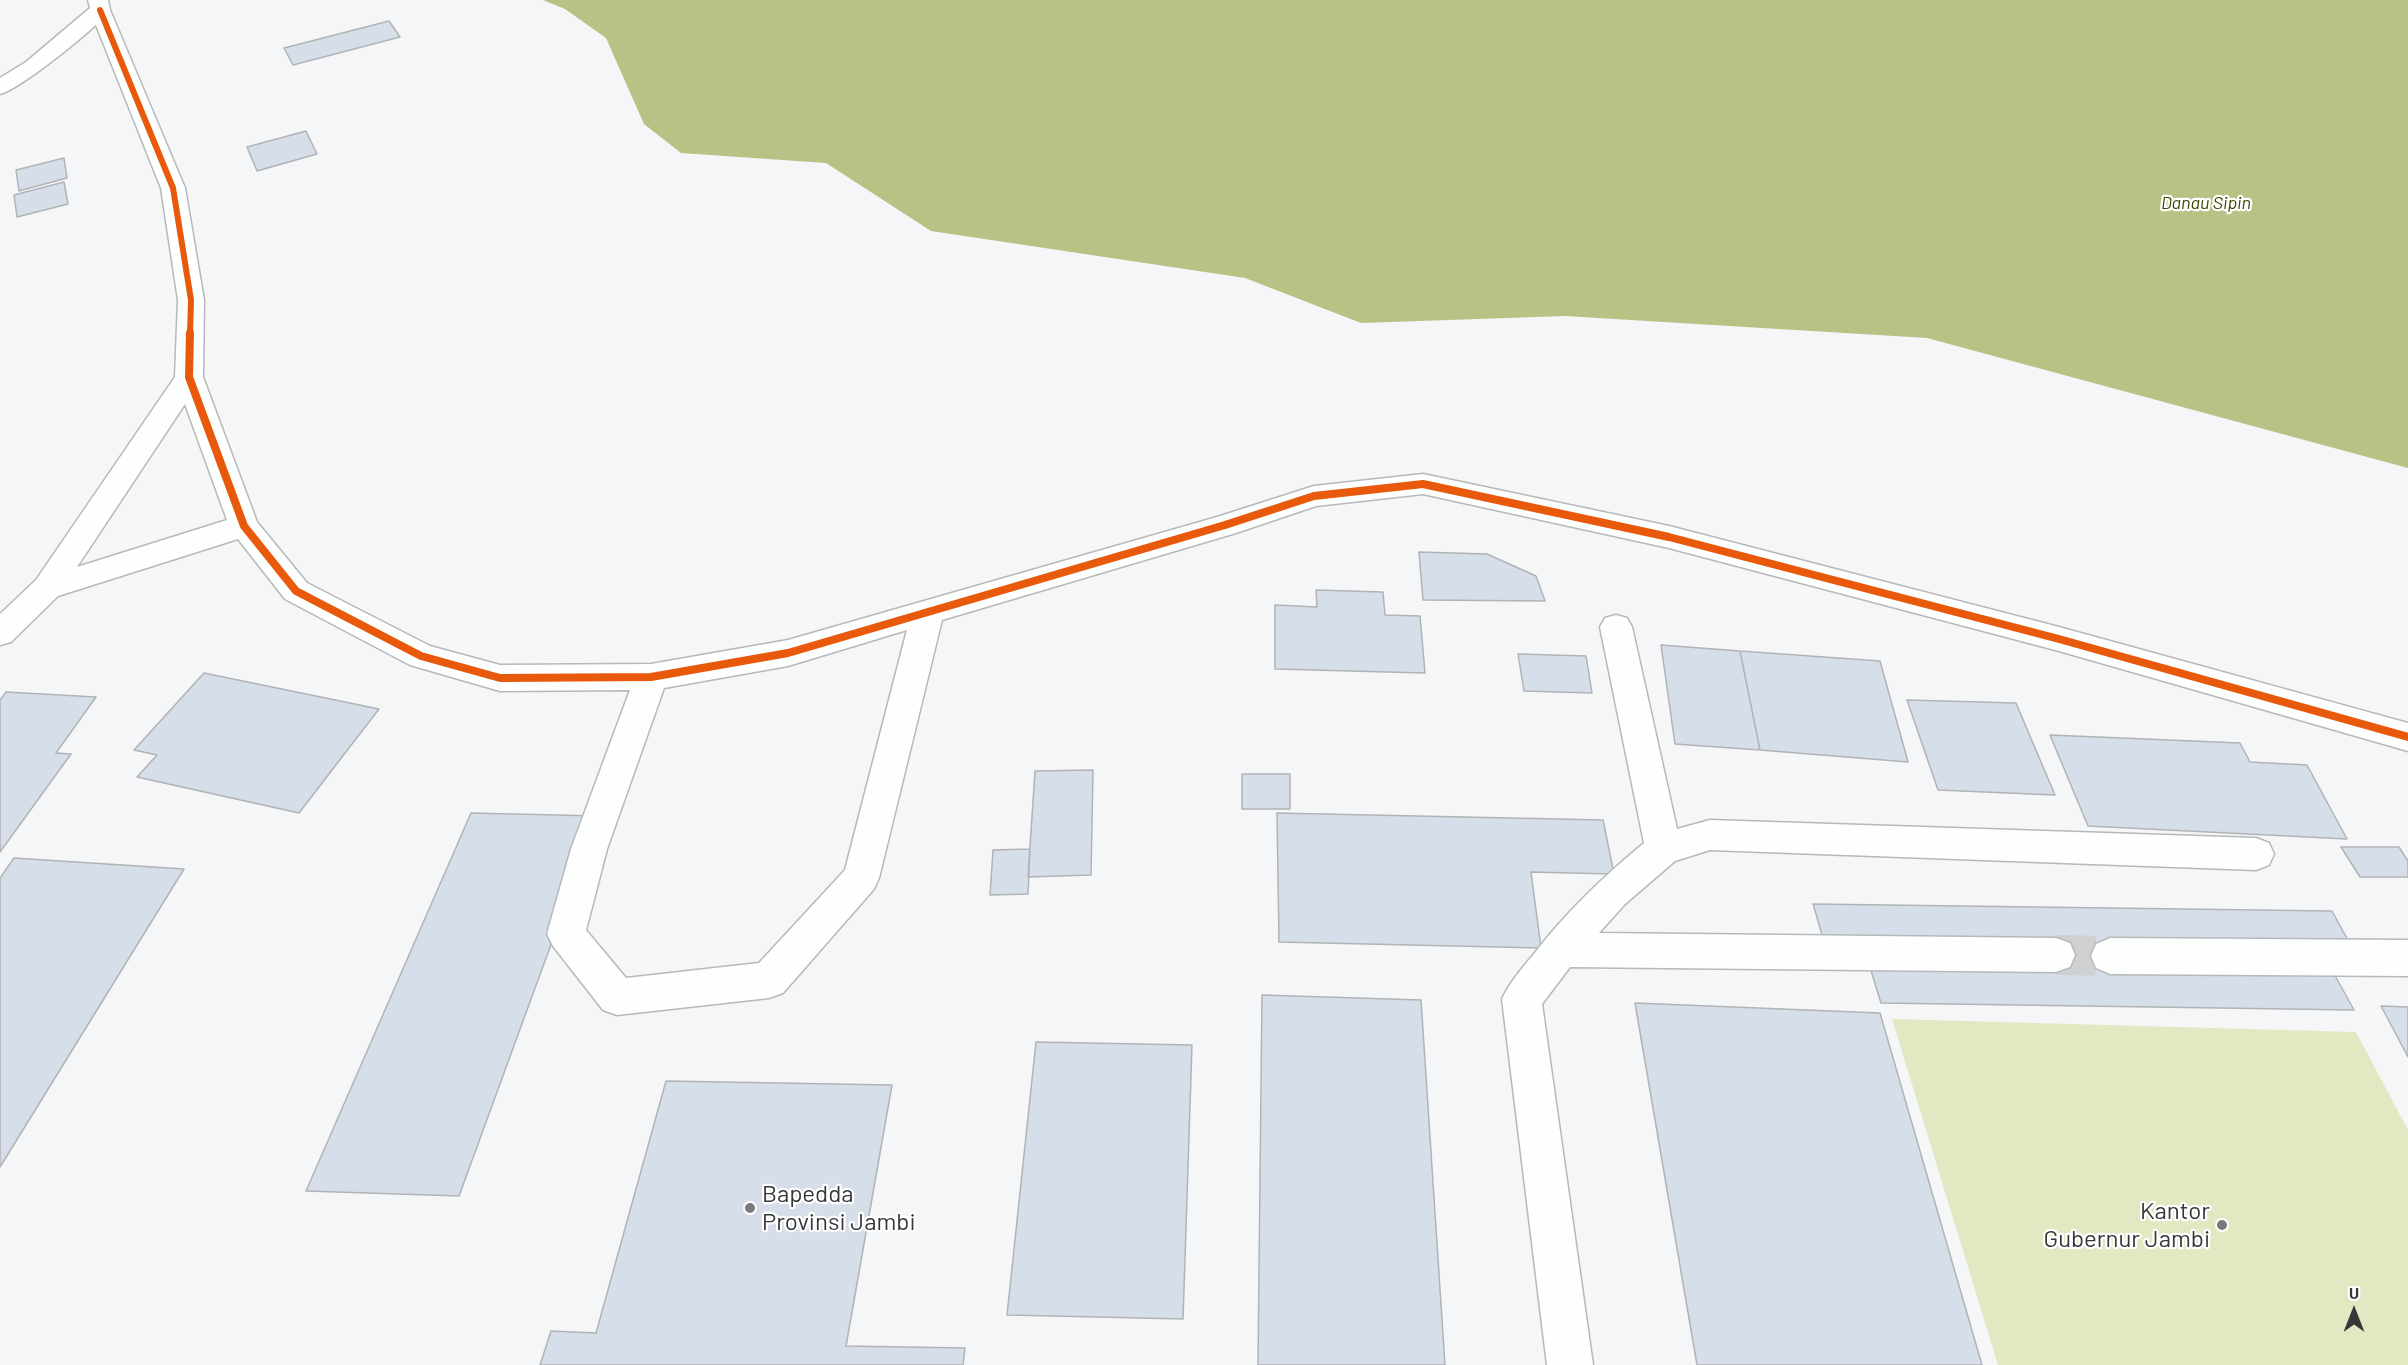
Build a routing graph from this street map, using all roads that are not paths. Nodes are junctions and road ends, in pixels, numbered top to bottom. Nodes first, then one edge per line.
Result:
1 (99, 5) edge
2 (0, 88) edge
3 (189, 377) junction
4 (244, 526) junction
5 (47, 588) junction
6 (928, 612) junction
7 (1616, 627) dead end
8 (0, 633) edge
9 (651, 677) junction
10 (2408, 738) edge
11 (1663, 849) junction
12 (2256, 854) dead end
13 (1560, 950) junction
14 (2056, 955) tunnel mouth
15 (2110, 956) tunnel mouth
16 (2408, 958) edge
17 (1570, 1365) edge

1 - 2 street
1 - 3 street
3 - 4 street
3 - 5 street
4 - 5 street
4 - 9 street
5 - 8 street
6 - 9 street
6 - 9 street
6 - 10 street
7 - 11 street
11 - 12 street
11 - 13 street
13 - 14 street
13 - 17 street
15 - 16 street

